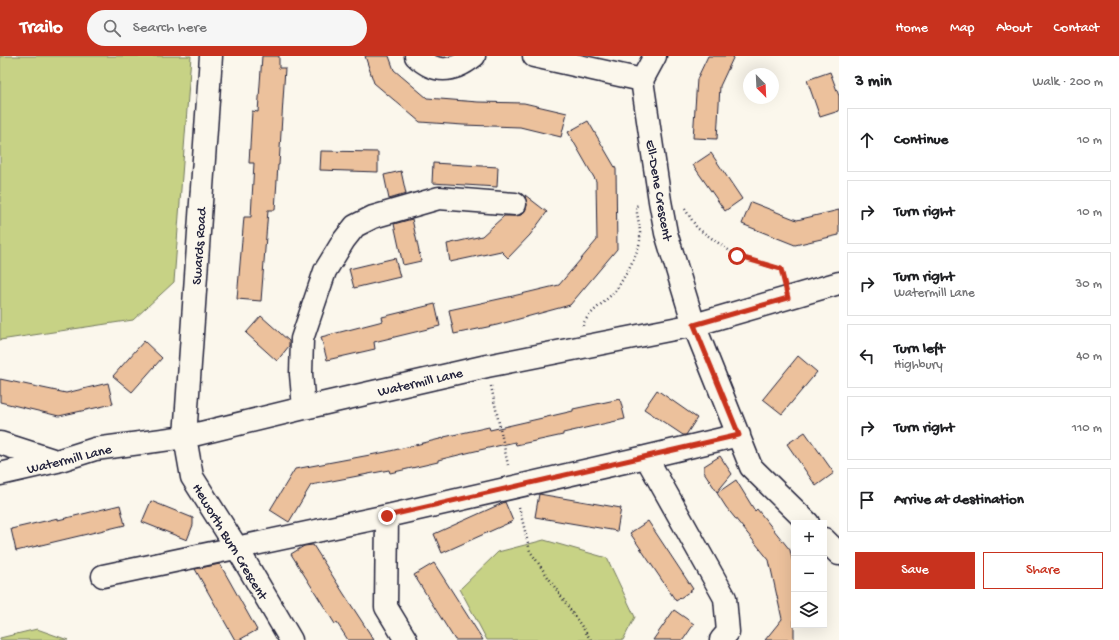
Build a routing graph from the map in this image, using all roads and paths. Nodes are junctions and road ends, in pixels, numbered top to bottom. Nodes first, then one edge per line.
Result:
1 (211, 56) edge
2 (416, 56) edge
3 (474, 56) edge
4 (534, 56) edge
5 (655, 56) edge
6 (642, 80) junction
7 (660, 201) junction
8 (515, 204) dead end
9 (839, 283) edge
10 (788, 298) junction
11 (694, 325) junction
12 (585, 346) junction
13 (304, 408) junction
14 (739, 435) junction
15 (184, 437) junction
16 (0, 443) edge
17 (646, 457) junction
18 (57, 461) junction
19 (0, 474) edge
20 (387, 516) junction
21 (805, 520) edge
22 (827, 542) edge
23 (237, 548) junction
24 (839, 554) edge
25 (103, 576) dead end
26 (291, 640) edge
27 (406, 640) edge
28 (721, 640) edge

1 - 15 street, Swards Road
2 - 3 street
4 - 6 street
5 - 6 street
6 - 7 street, Ell-Dene Crescent
7 - 10 path
7 - 11 street, Ell-Dene Crescent
7 - 12 path
8 - 13 street
9 - 10 street, Watermill Lane
10 - 11 street, Watermill Lane
11 - 12 street, Watermill Lane
11 - 14 street, Ell-Dene Crescent
12 - 13 street, Watermill Lane
13 - 15 street, Watermill Lane
14 - 17 street
14 - 21 street, Ell-Dene Crescent
15 - 18 street, Watermill Lane
15 - 23 street, Heworth Burn Crescent
16 - 18 street
17 - 20 street
17 - 28 street
18 - 19 street, Watermill Lane
20 - 23 street
20 - 27 street
22 - 24 street
23 - 25 street
23 - 26 street, Heworth Burn Crescent

